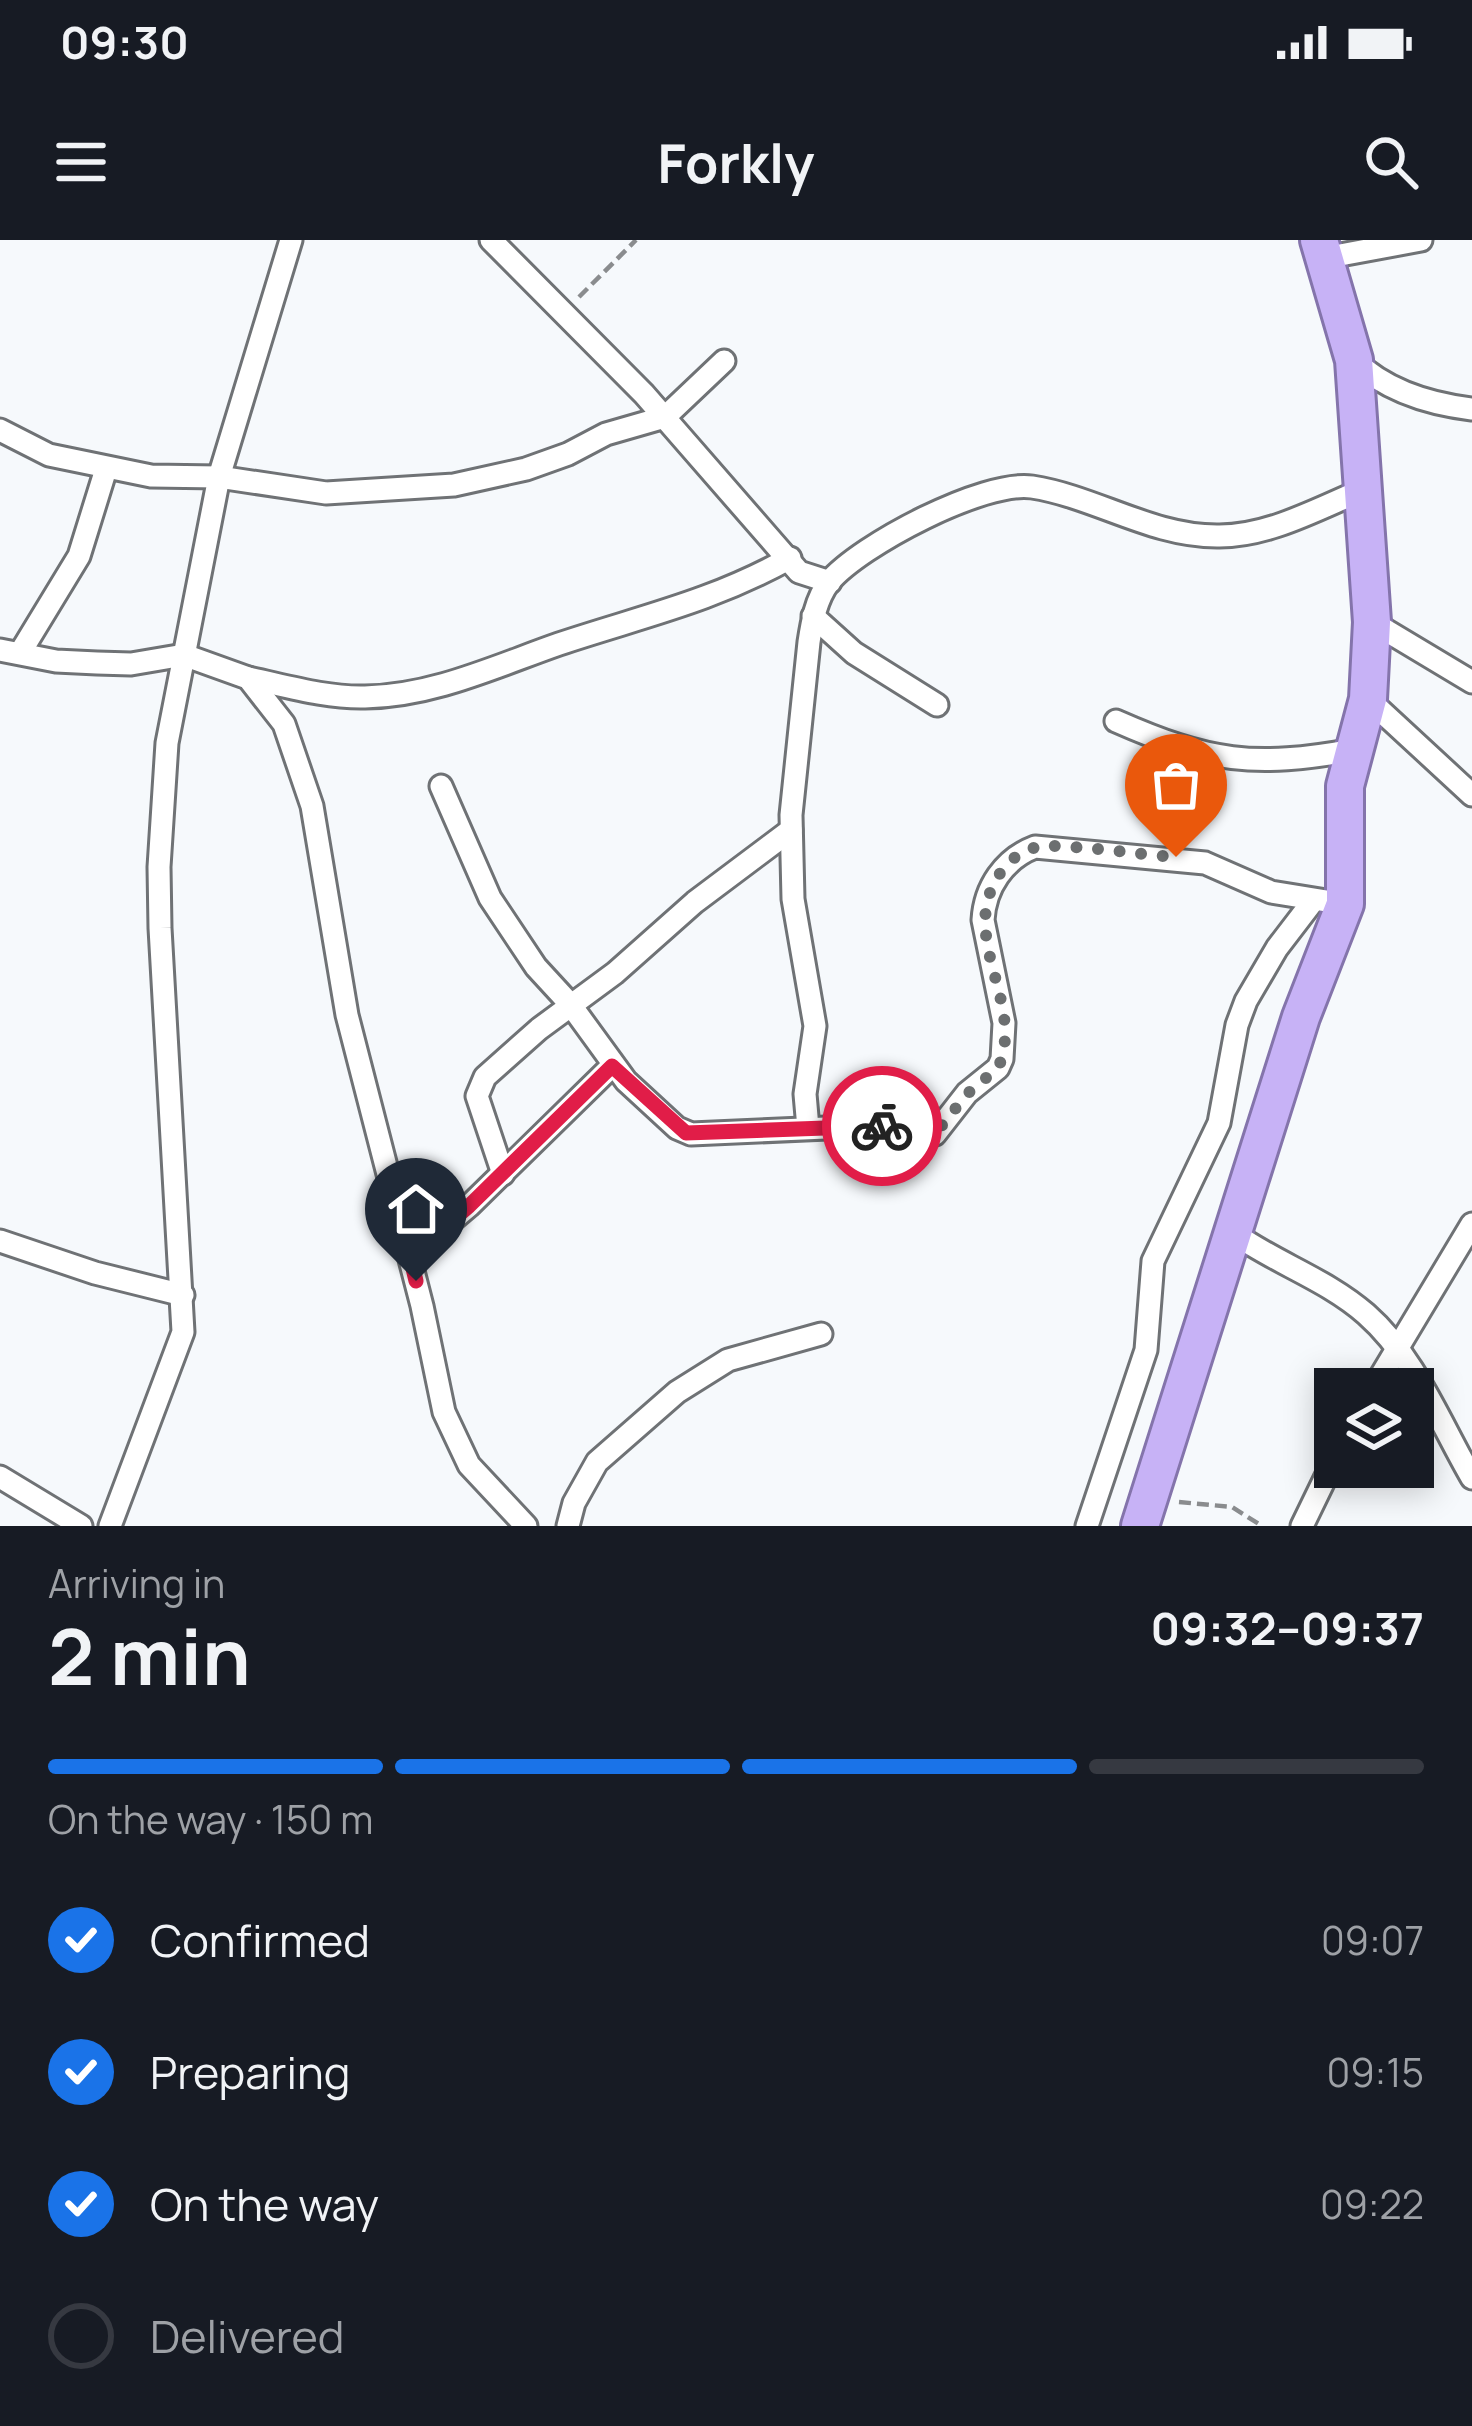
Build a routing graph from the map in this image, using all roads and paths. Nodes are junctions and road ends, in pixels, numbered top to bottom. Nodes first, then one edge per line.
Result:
1 (291, 240) edge
2 (491, 240) edge
3 (636, 240) edge
4 (1421, 240) edge
5 (1363, 247) edge
6 (1322, 249) edge
7 (565, 316) junction
8 (724, 361) dead end
9 (1354, 361) junction
10 (1472, 409) edge
11 (665, 417) junction
12 (0, 430) edge
13 (106, 470) junction
14 (219, 476) junction
15 (1365, 489) junction
16 (790, 557) junction
17 (830, 582) junction
18 (813, 616) junction
19 (1372, 622) junction
20 (10, 651) edge
21 (184, 655) junction
22 (248, 678) junction
23 (1472, 682) edge
24 (1368, 699) junction
25 (938, 705) dead end
26 (1116, 721) dead end
27 (1353, 750) junction
28 (440, 786) dead end
29 (1472, 796) edge
30 (791, 830) junction
31 (1329, 903) junction
32 (570, 1004) junction
33 (612, 1066) junction
34 (808, 1128) junction
35 (502, 1174) junction
36 (1472, 1224) edge
37 (1232, 1232) junction
38 (0, 1241) edge
39 (410, 1256) junction
40 (183, 1295) junction
41 (821, 1334) dead end
42 (1396, 1347) junction
43 (1384, 1368) edge
44 (0, 1478) edge
45 (1472, 1478) edge
46 (1320, 1488) edge
47 (1146, 1509) edge
48 (81, 1526) edge
49 (110, 1526) edge
50 (526, 1526) edge
51 (568, 1526) edge
52 (1087, 1526) edge
53 (1262, 1526) edge
54 (1302, 1526) edge

1 - 14 street
2 - 7 street
3 - 7 path
4 - 5 street
5 - 6 street
6 - 9 highway
7 - 11 street
8 - 11 street
9 - 10 street
9 - 15 highway
11 - 14 street
11 - 16 street
12 - 13 street
13 - 14 street
13 - 20 street
14 - 21 street
15 - 17 street
15 - 19 highway
16 - 17 street
16 - 22 street
17 - 18 street
18 - 25 street
18 - 30 street
19 - 23 street
19 - 24 highway
20 - 21 street
21 - 22 street
21 - 40 street
22 - 39 street
24 - 27 highway
24 - 29 street
26 - 27 street
27 - 31 highway
28 - 32 street
30 - 32 street
30 - 34 street
31 - 34 street
31 - 37 highway
31 - 52 street
32 - 33 street
32 - 35 street
33 - 34 street
33 - 35 street
35 - 39 street
36 - 42 street
37 - 42 street
37 - 47 highway
38 - 40 street
39 - 50 street
40 - 49 street
41 - 51 street
42 - 43 street
42 - 45 street
44 - 48 street
46 - 54 street
47 - 53 path

